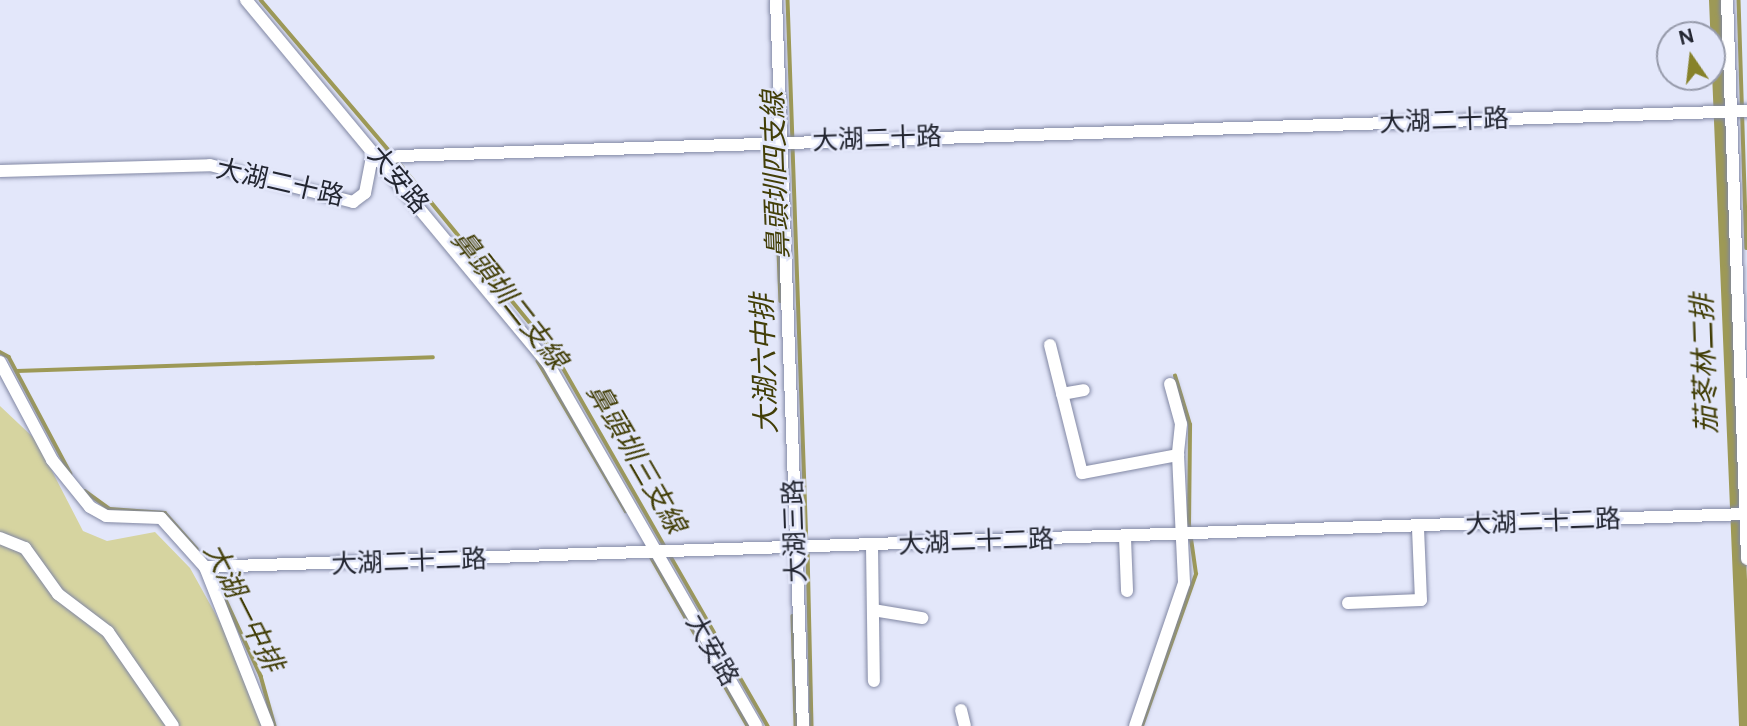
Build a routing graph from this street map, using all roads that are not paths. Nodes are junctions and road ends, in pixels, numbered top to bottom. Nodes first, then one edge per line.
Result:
1 (246, 0) edge
2 (776, 0) edge
3 (1727, 0) edge
4 (1730, 111) junction
5 (1747, 111) edge
6 (781, 142) junction
7 (380, 159) junction
8 (0, 171) edge
9 (1742, 307) edge
10 (1049, 345) dead end
11 (0, 362) edge
12 (1170, 384) dead end
13 (1084, 390) dead end
14 (1062, 394) junction
15 (1178, 455) junction
16 (1746, 514) edge
17 (1418, 527) junction
18 (1184, 536) junction
19 (0, 538) edge
20 (1125, 538) junction
21 (872, 545) junction
22 (796, 549) junction
23 (655, 553) junction
24 (1747, 559) edge
25 (205, 567) junction
26 (1127, 591) dead end
27 (1348, 603) dead end
28 (873, 610) junction
29 (922, 618) dead end
30 (874, 681) dead end
31 (961, 710) dead end
32 (173, 726) edge
33 (268, 726) edge
34 (756, 726) edge
35 (803, 726) edge
36 (965, 726) edge
37 (1135, 726) edge

1 - 7 street, 大安路
2 - 6 street, 大湖三路
3 - 4 street
4 - 5 street, 大湖二十路
4 - 6 street, 大湖二十路
4 - 9 street
6 - 7 street, 大湖二十路
6 - 22 street, 大湖三路
7 - 8 street, 大湖二十路
7 - 23 street, 大安路
9 - 16 street
10 - 14 street
11 - 25 street
12 - 15 street
13 - 14 street
14 - 15 street
15 - 18 street
16 - 17 street, 大湖二十二路
16 - 24 street
17 - 18 street, 大湖二十二路
17 - 27 street
18 - 20 street, 大湖二十二路
18 - 37 street
19 - 32 street
20 - 21 street, 大湖二十二路
20 - 26 street
21 - 22 street, 大湖二十二路
21 - 28 street
22 - 23 street, 大湖二十二路
22 - 35 street, 大湖三路
23 - 25 street, 大湖二十二路
23 - 34 street, 大安路
25 - 33 street
28 - 29 street
28 - 30 street
31 - 36 street

